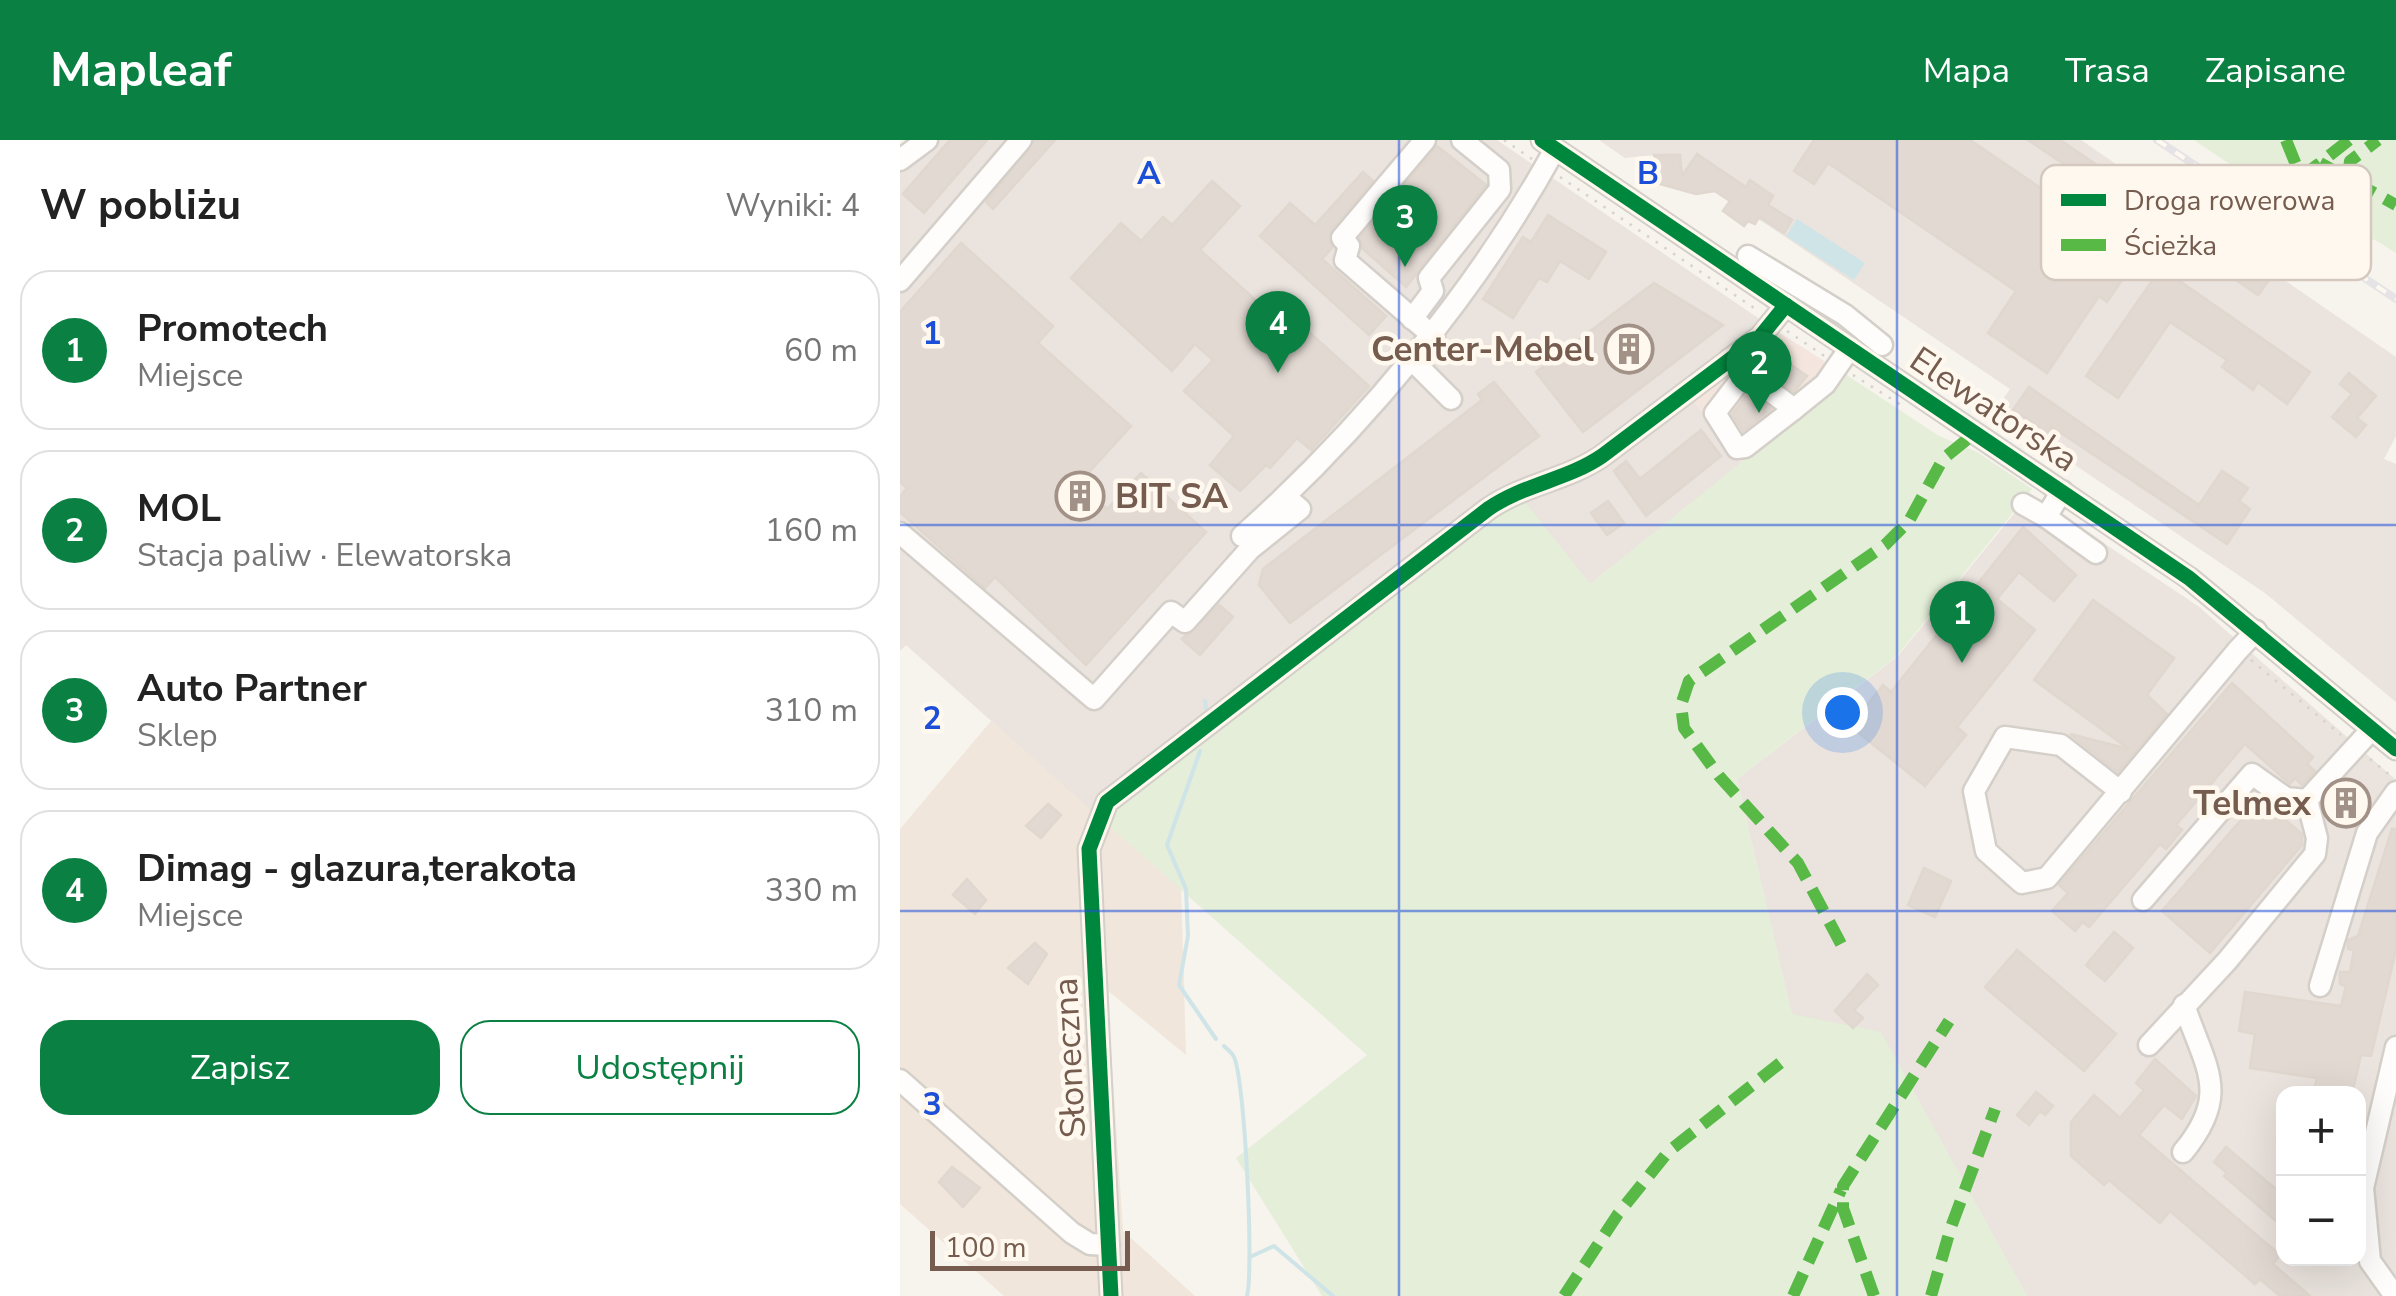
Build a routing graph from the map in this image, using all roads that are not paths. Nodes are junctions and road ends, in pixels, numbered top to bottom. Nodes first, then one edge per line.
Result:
1 (927, 140) edge
2 (1021, 140) edge
3 (1425, 140) edge
4 (1462, 140) edge
5 (1548, 152) edge
6 (900, 160) edge
7 (1502, 179) junction
8 (1530, 191) junction
9 (1469, 228) junction
10 (1494, 245) junction
11 (1748, 256) dead end
12 (900, 281) edge
13 (1786, 305) junction
14 (1412, 319) junction
15 (1434, 337) junction
16 (1882, 345) dead end
17 (1844, 357) junction
18 (1412, 360) junction
19 (1737, 367) junction
20 (1451, 399) dead end
21 (1794, 409) junction
22 (2062, 491) junction
23 (1286, 497) junction
24 (2024, 504) dead end
25 (2046, 517) junction
26 (900, 533) edge
27 (1242, 536) dead end
28 (2096, 553) dead end
29 (2256, 631) junction
30 (2372, 729) junction
31 (2396, 749) edge
32 (2121, 792) junction
33 (2396, 792) edge
34 (2308, 800) junction
35 (2143, 900) dead end
36 (2320, 986) dead end
37 (2184, 1006) junction
38 (2150, 1045) dead end
39 (2396, 1047) edge
40 (900, 1080) edge
41 (2183, 1152) dead end
42 (1109, 1245) junction
43 (1111, 1296) edge
44 (2395, 1296) edge

1 - 6 street
2 - 12 street
3 - 14 street
4 - 7 street
5 - 8 street
5 - 13 street, Elewatorska
7 - 8 street
7 - 9 street
8 - 10 street
9 - 10 street
9 - 14 street
10 - 15 street
11 - 16 street
13 - 17 street, Elewatorska
13 - 19 street
14 - 15 street
15 - 18 street
17 - 21 street
17 - 22 street, Elewatorska
18 - 20 street
18 - 23 street
19 - 21 street
19 - 21 street
19 - 42 street, Słoneczna
22 - 25 street
22 - 29 street, Elewatorska
23 - 26 street
23 - 27 street
24 - 25 street
25 - 28 street
29 - 30 street, Elewatorska
29 - 32 street
30 - 31 street, Elewatorska
30 - 34 street
32 - 32 street
33 - 36 street
34 - 35 street
34 - 37 street
37 - 38 street
37 - 41 street
39 - 44 street
40 - 42 street
42 - 43 street, Słoneczna

